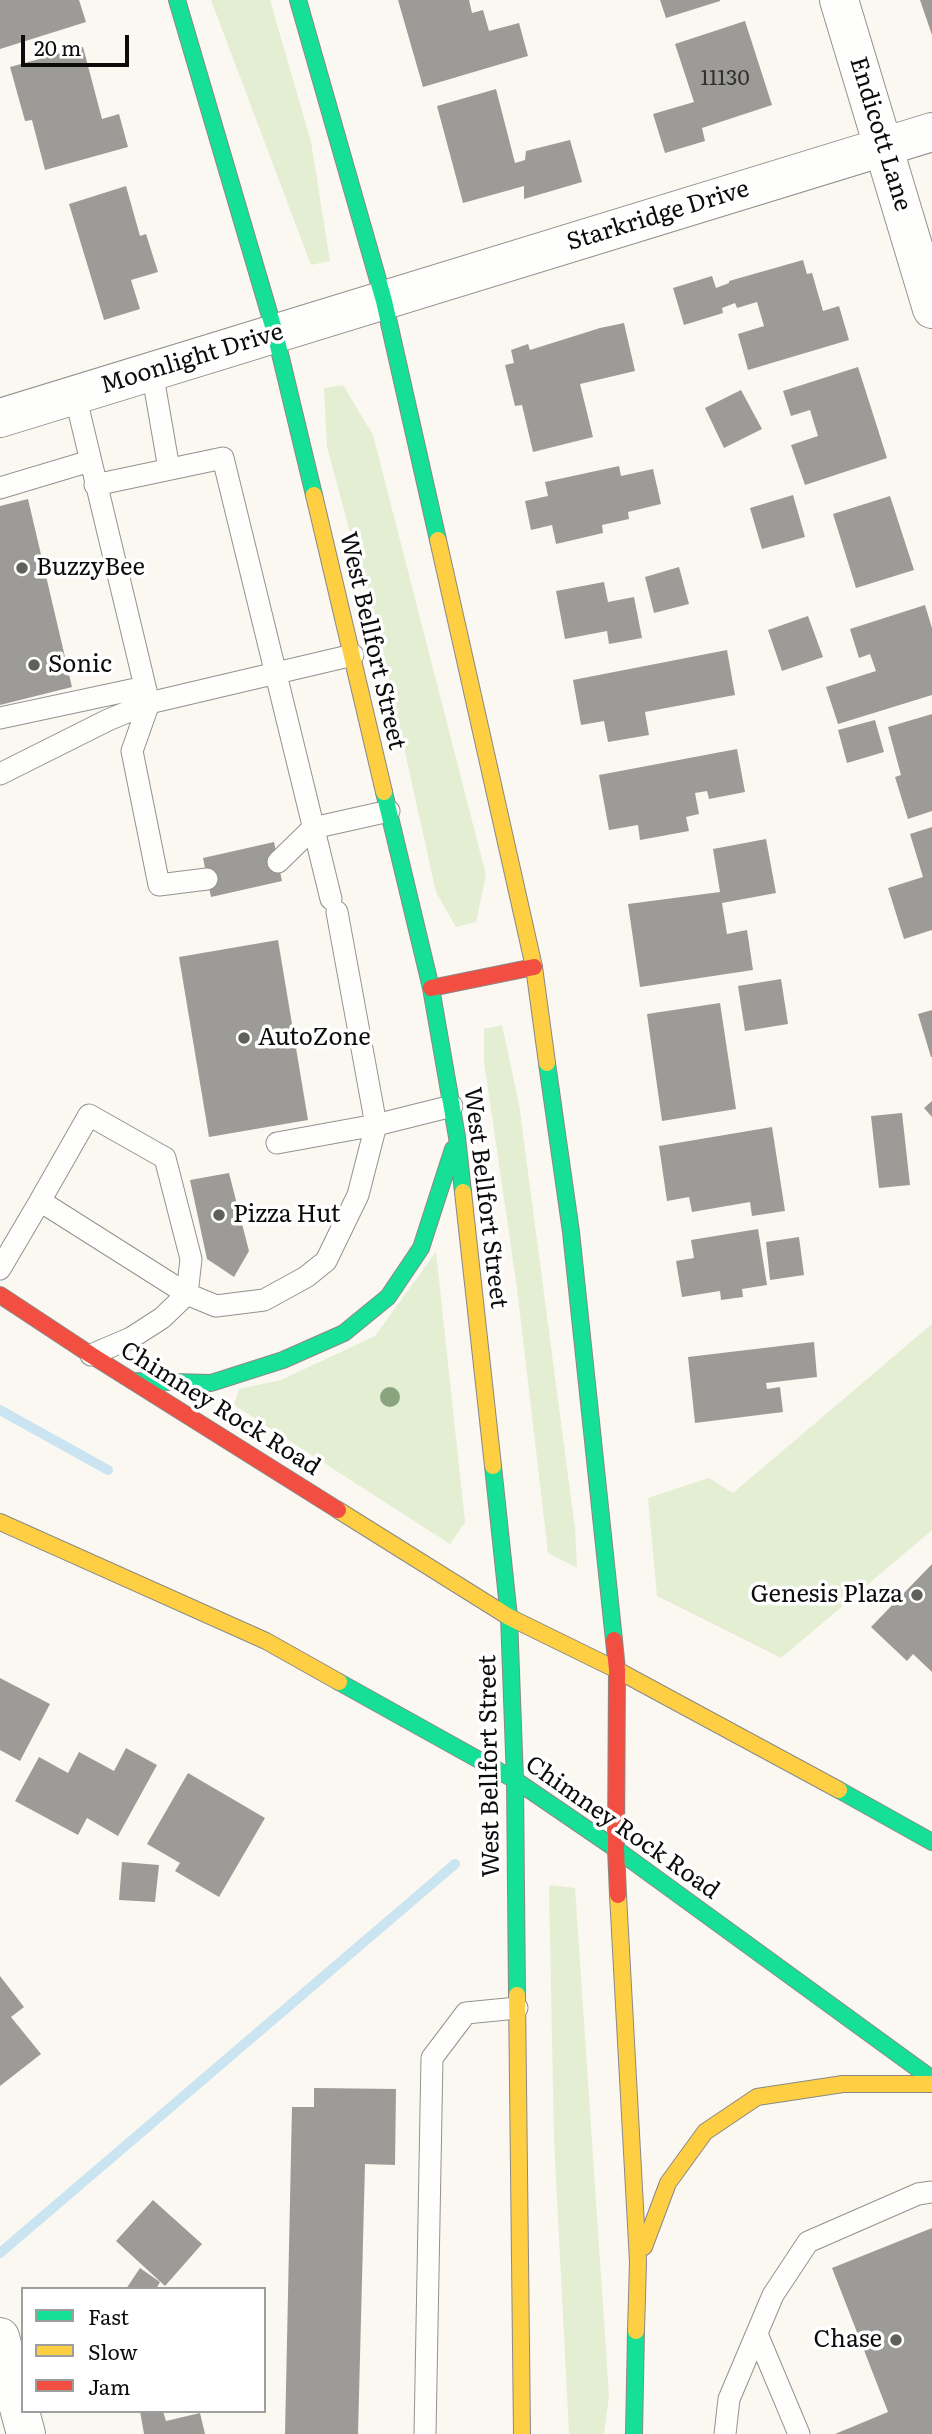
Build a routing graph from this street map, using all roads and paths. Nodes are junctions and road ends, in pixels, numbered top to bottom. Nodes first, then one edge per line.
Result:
1 (177, 0) edge
2 (298, 0) edge
3 (839, 0) edge
4 (932, 132) edge
5 (883, 147) junction
6 (384, 301) junction
7 (932, 309) edge
8 (275, 333) junction
9 (152, 371) junction
10 (75, 395) junction
11 (0, 418) edge
12 (90, 461) junction
13 (169, 469) junction
14 (95, 485) junction
15 (0, 488) edge
16 (353, 655) junction
17 (276, 673) junction
18 (147, 695) junction
19 (0, 718) edge
20 (0, 774) edge
21 (389, 811) junction
22 (313, 828) junction
23 (278, 862) dead end
24 (207, 879) dead end
25 (534, 967) junction
26 (431, 988) junction
27 (452, 1106) junction
28 (376, 1125) junction
29 (457, 1137) junction
30 (276, 1143) dead end
31 (40, 1201) junction
32 (0, 1269) edge
33 (187, 1294) junction
34 (0, 1295) edge
35 (91, 1356) junction
36 (131, 1381) junction
37 (0, 1522) edge
38 (509, 1617) junction
39 (617, 1670) junction
40 (515, 1780) junction
41 (932, 1842) edge
42 (616, 1849) junction
43 (517, 2008) junction
44 (932, 2079) edge
45 (932, 2084) edge
46 (932, 2192) edge
47 (638, 2262) junction
48 (757, 2334) junction
49 (0, 2337) edge
50 (26, 2434) edge
51 (425, 2434) edge
52 (522, 2434) edge
53 (634, 2434) edge
54 (725, 2434) edge
55 (799, 2434) edge

1 - 8 main road, West Bellfort Street
2 - 6 main road
3 - 5 street, Endicott Lane
4 - 5 street, Starkridge Drive
5 - 6 street, Starkridge Drive
5 - 7 street, Endicott Lane
6 - 8 street, Moonlight Drive
6 - 25 main road
8 - 9 street, Moonlight Drive
8 - 16 main road, West Bellfort Street
9 - 10 street, Moonlight Drive
9 - 13 lane
10 - 11 street, Moonlight Drive
10 - 12 lane
12 - 14 lane
12 - 15 lane
13 - 14 lane
13 - 17 lane
14 - 18 lane
16 - 17 lane
16 - 21 main road, West Bellfort Street
17 - 18 lane
17 - 22 lane
18 - 19 lane
18 - 20 lane
18 - 24 lane
21 - 22 lane
21 - 26 main road, West Bellfort Street
22 - 23 lane
22 - 28 lane
25 - 26 main road
25 - 39 main road
26 - 27 main road, West Bellfort Street
27 - 28 lane
27 - 29 main road, West Bellfort Street
28 - 30 lane
28 - 33 lane
29 - 36 main road
29 - 38 main road, West Bellfort Street
31 - 32 lane
31 - 33 lane
31 - 33 lane
33 - 35 lane
34 - 35 main road, Chimney Rock Road
35 - 36 main road, Chimney Rock Road
36 - 38 main road, Chimney Rock Road
37 - 40 main road, Chimney Rock Road
38 - 39 main road, Chimney Rock Road
38 - 40 main road, West Bellfort Street
39 - 41 main road, Chimney Rock Road
39 - 42 main road
40 - 42 main road, Chimney Rock Road
40 - 43 main road, West Bellfort Street
42 - 44 main road, Chimney Rock Road
42 - 47 main road
43 - 51 lane
43 - 52 main road, West Bellfort Street
45 - 47 main road
46 - 48 lane
47 - 53 main road
48 - 54 lane
48 - 55 lane
49 - 50 street

